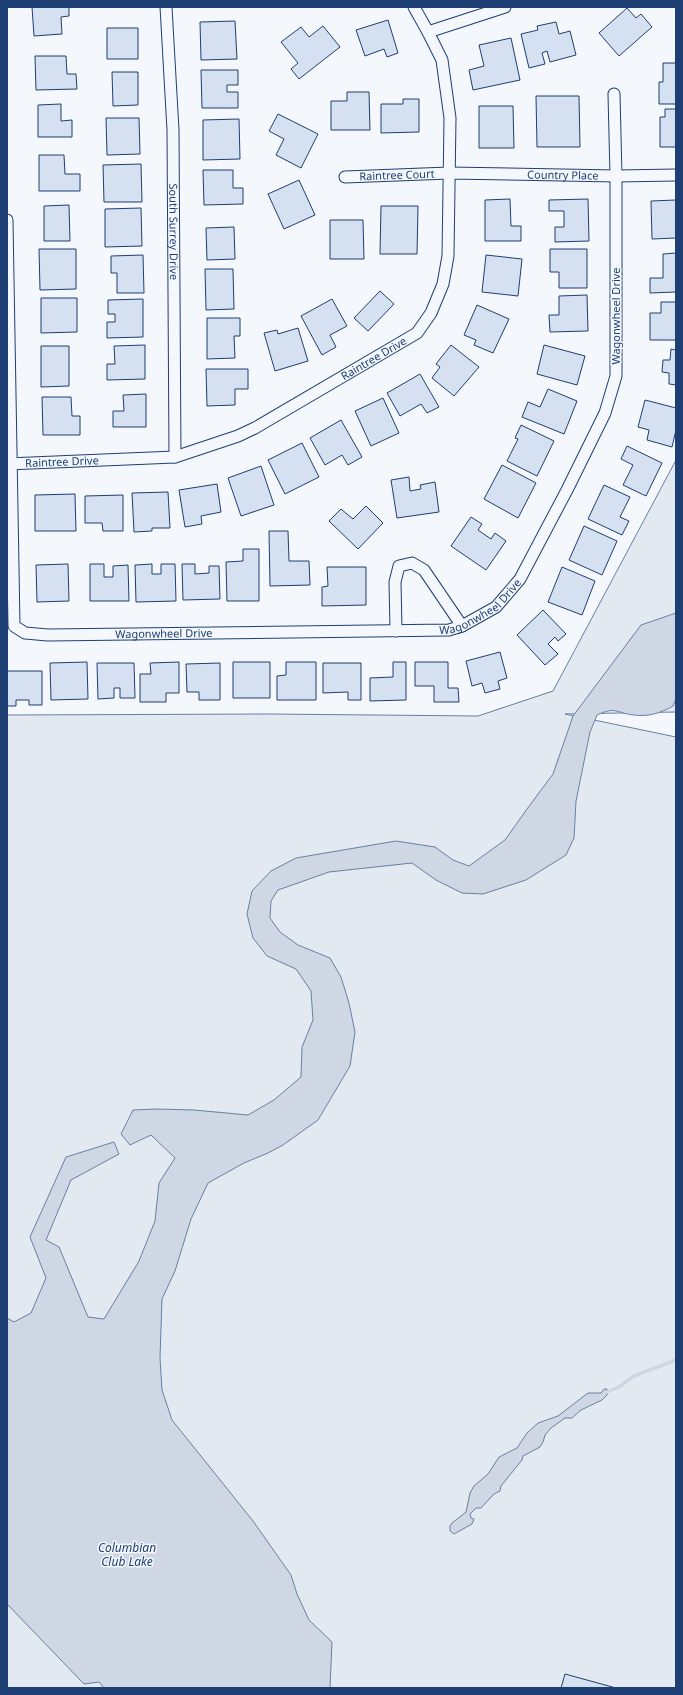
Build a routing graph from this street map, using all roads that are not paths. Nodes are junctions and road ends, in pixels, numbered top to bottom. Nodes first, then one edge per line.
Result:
1 (166, 7) edge
2 (414, 7) edge
3 (505, 7) edge
4 (428, 32) junction
5 (614, 94) dead end
6 (449, 173) junction
7 (676, 175) edge
8 (616, 176) junction
9 (345, 177) dead end
10 (7, 220) edge
11 (175, 458) junction
12 (9, 464) edge
13 (462, 626) junction
14 (396, 631) junction

1 - 11 street, South Surrey Drive
2 - 4 street, Raintree Drive
3 - 4 street
4 - 6 street, Raintree Drive
5 - 8 street, Wagonwheel Drive
6 - 8 street, Country Place
6 - 9 street, Raintree Court
6 - 11 street, Raintree Drive
7 - 8 street, Country Place
8 - 13 street, Wagonwheel Drive
10 - 12 street
11 - 12 street, Raintree Drive
12 - 14 street, Wagonwheel Drive
13 - 14 street, Wagonwheel Drive
13 - 14 street

